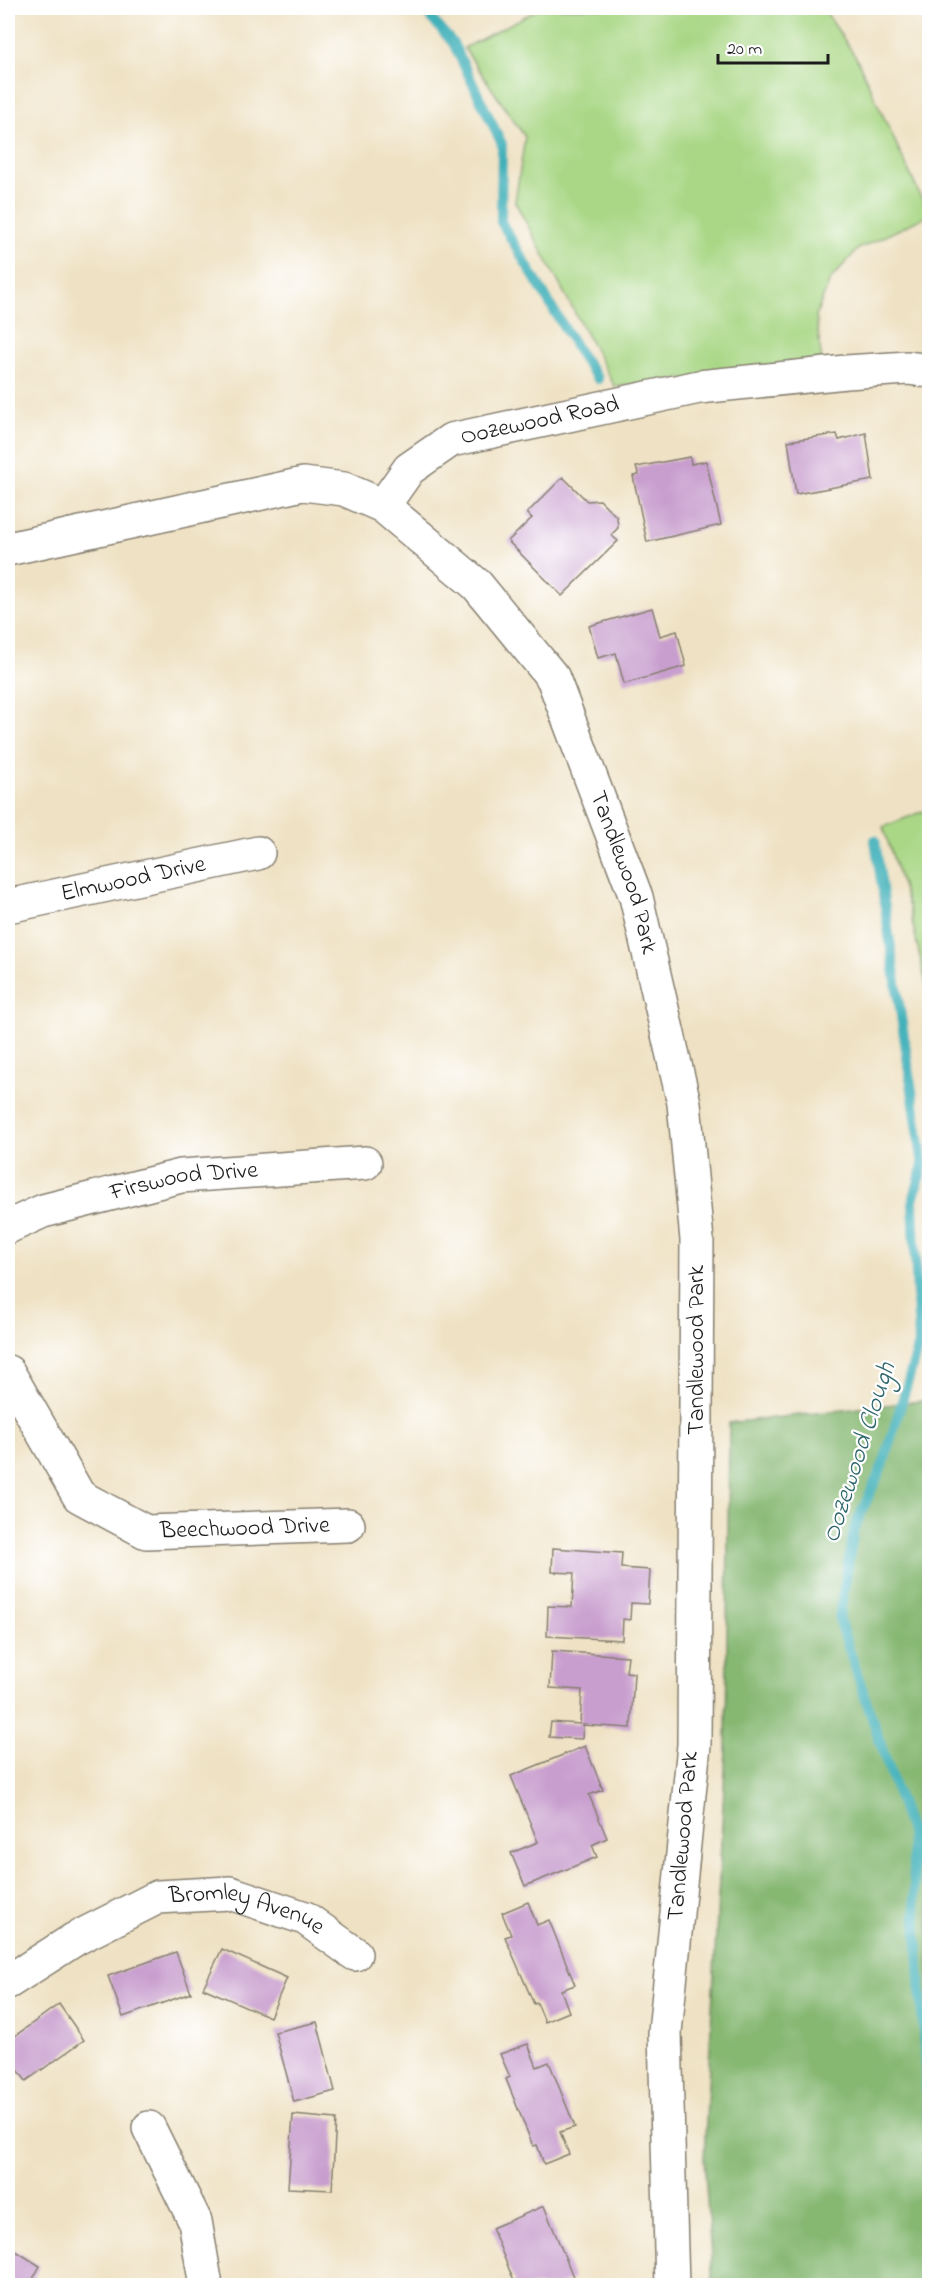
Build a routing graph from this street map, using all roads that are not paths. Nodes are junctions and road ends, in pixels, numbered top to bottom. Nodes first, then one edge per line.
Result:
1 (930, 371) edge
2 (383, 506) junction
3 (8, 549) edge
4 (258, 853) dead end
5 (8, 906) edge
6 (365, 1163) dead end
7 (8, 1227) edge
8 (8, 1372) edge
9 (348, 1525) dead end
10 (355, 1954) dead end
11 (8, 1982) edge
12 (149, 2128) dead end
13 (206, 2286) edge
14 (672, 2286) edge

1 - 2 street, Oozewood Road
2 - 3 street
2 - 14 street, Tandlewood Park
4 - 5 street, Elmwood Drive
6 - 7 street, Firswood Drive
8 - 9 street, Beechwood Drive
10 - 11 street, Bromley Avenue
12 - 13 street

